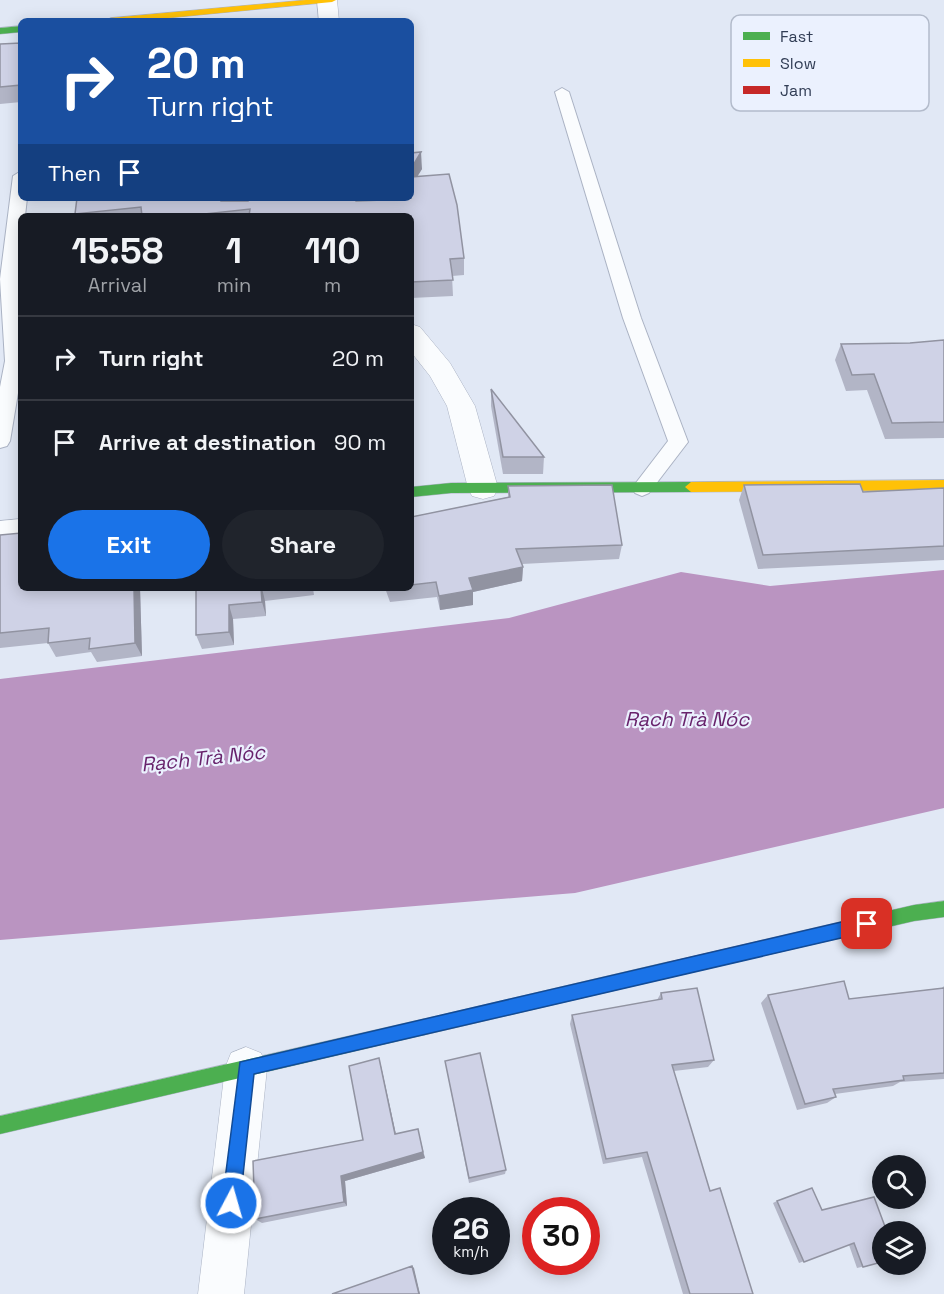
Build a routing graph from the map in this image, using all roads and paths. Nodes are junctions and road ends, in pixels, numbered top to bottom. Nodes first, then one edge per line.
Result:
1 (327, 0) edge
2 (333, 0) edge
3 (141, 18) edge
4 (329, 18) edge
5 (18, 29) edge
6 (0, 31) edge
7 (562, 92) dead end
8 (18, 201) edge
9 (414, 337) edge
10 (0, 441) edge
11 (944, 485) edge
12 (483, 488) junction
13 (642, 488) junction
14 (414, 492) edge
15 (18, 531) edge
16 (0, 533) edge
17 (944, 909) edge
18 (246, 1068) junction
19 (0, 1125) edge
20 (221, 1294) edge

1 - 2 street
1 - 3 street
1 - 4 street
5 - 6 street
7 - 13 lane
8 - 10 lane
9 - 12 street
11 - 13 street
12 - 13 street
12 - 14 street
15 - 16 street
17 - 18 street
18 - 19 street
18 - 20 street

